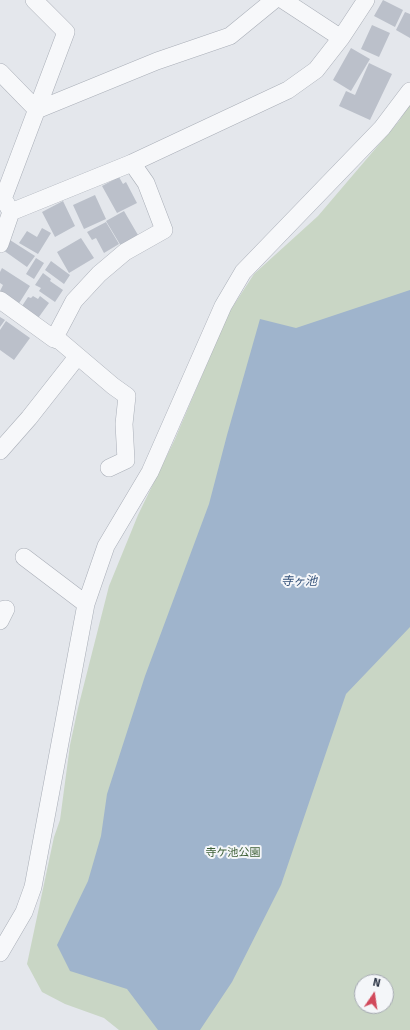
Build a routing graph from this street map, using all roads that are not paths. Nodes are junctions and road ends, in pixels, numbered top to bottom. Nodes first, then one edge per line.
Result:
1 (34, 0) edge
2 (274, 0) edge
3 (283, 0) edge
4 (366, 0) edge
5 (341, 38) junction
6 (0, 72) edge
7 (410, 91) edge
8 (37, 110) junction
9 (132, 163) junction
10 (5, 202) edge
11 (0, 244) edge
12 (0, 300) edge
13 (54, 339) junction
14 (77, 357) junction
15 (0, 451) edge
16 (109, 468) dead end
17 (24, 557) dead end
18 (86, 604) junction
19 (0, 610) edge
20 (0, 621) edge
21 (0, 953) edge

1 - 8 street
2 - 8 street
3 - 5 street
4 - 5 street
5 - 9 street
6 - 8 street
7 - 18 street
8 - 10 street
9 - 10 street
9 - 13 street
10 - 11 street
12 - 13 street
13 - 14 street
14 - 15 street
14 - 16 street
17 - 18 street
18 - 21 street
19 - 20 street

